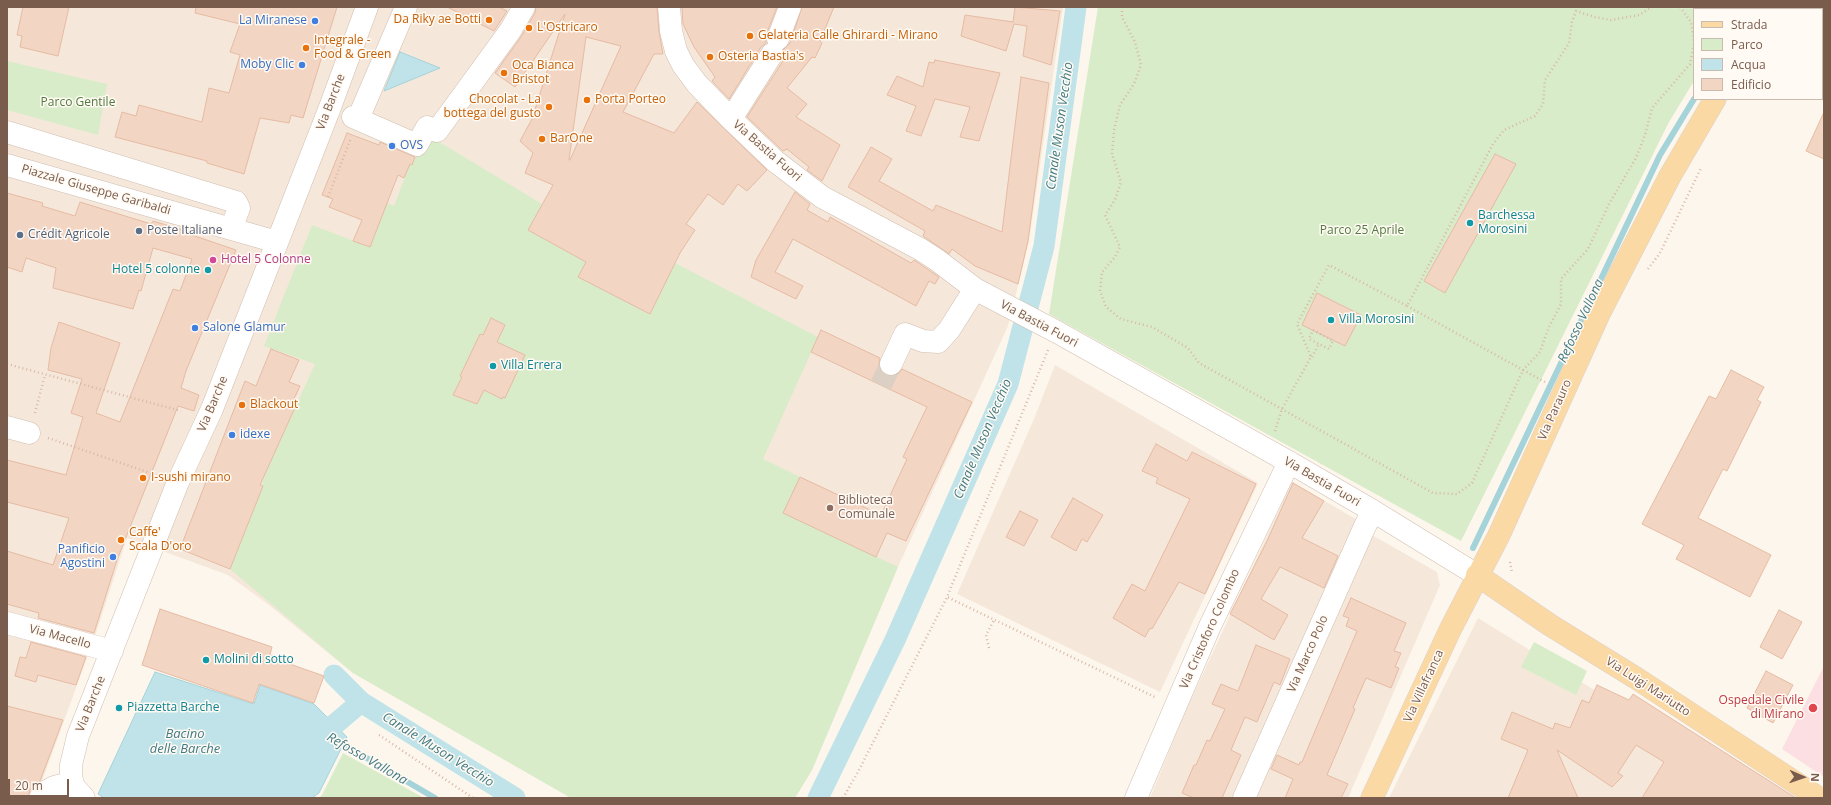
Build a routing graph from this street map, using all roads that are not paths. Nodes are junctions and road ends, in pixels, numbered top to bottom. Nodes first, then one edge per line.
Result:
1 (367, 7) edge
2 (406, 7) edge
3 (524, 7) edge
4 (669, 7) edge
5 (790, 7) edge
6 (1714, 100) edge
7 (731, 119) junction
8 (7, 132) edge
9 (92, 158) junction
10 (7, 165) edge
11 (84, 186) junction
12 (231, 229) junction
13 (277, 242) junction
14 (975, 289) junction
15 (891, 364) tunnel mouth
16 (7, 427) edge
17 (29, 433) road end
18 (1289, 462) junction
19 (1373, 511) junction
20 (1477, 575) junction
21 (7, 623) edge
22 (112, 651) junction
23 (78, 790) edge
24 (40, 798) edge
25 (1136, 798) edge
26 (1244, 798) edge
27 (1372, 798) edge
28 (1819, 798) edge

1 - 13 street, Via Barche
2 - 3 street
4 - 7 street, Via Bastia Fuori
5 - 7 street
6 - 20 main road, Via Parauro
7 - 14 street, Via Bastia Fuori
8 - 9 street
9 - 11 street
9 - 12 street
10 - 11 street, Piazzale Giuseppe Garibaldi
11 - 12 street, Piazzale Giuseppe Garibaldi
12 - 13 street, Piazzale Giuseppe Garibaldi
13 - 22 street, Via Barche
14 - 15 street
14 - 18 street, Via Bastia Fuori
16 - 17 street
18 - 19 street, Via Bastia Fuori
18 - 25 street, Via Cristoforo Colombo
19 - 20 street, Via Bastia Fuori
19 - 26 street, Via Marco Polo
20 - 27 main road, Via Villafranca
20 - 28 main road, Via Luigi Mariutto
21 - 22 street, Via Macello
22 - 23 street, Via Barche
23 - 24 street

